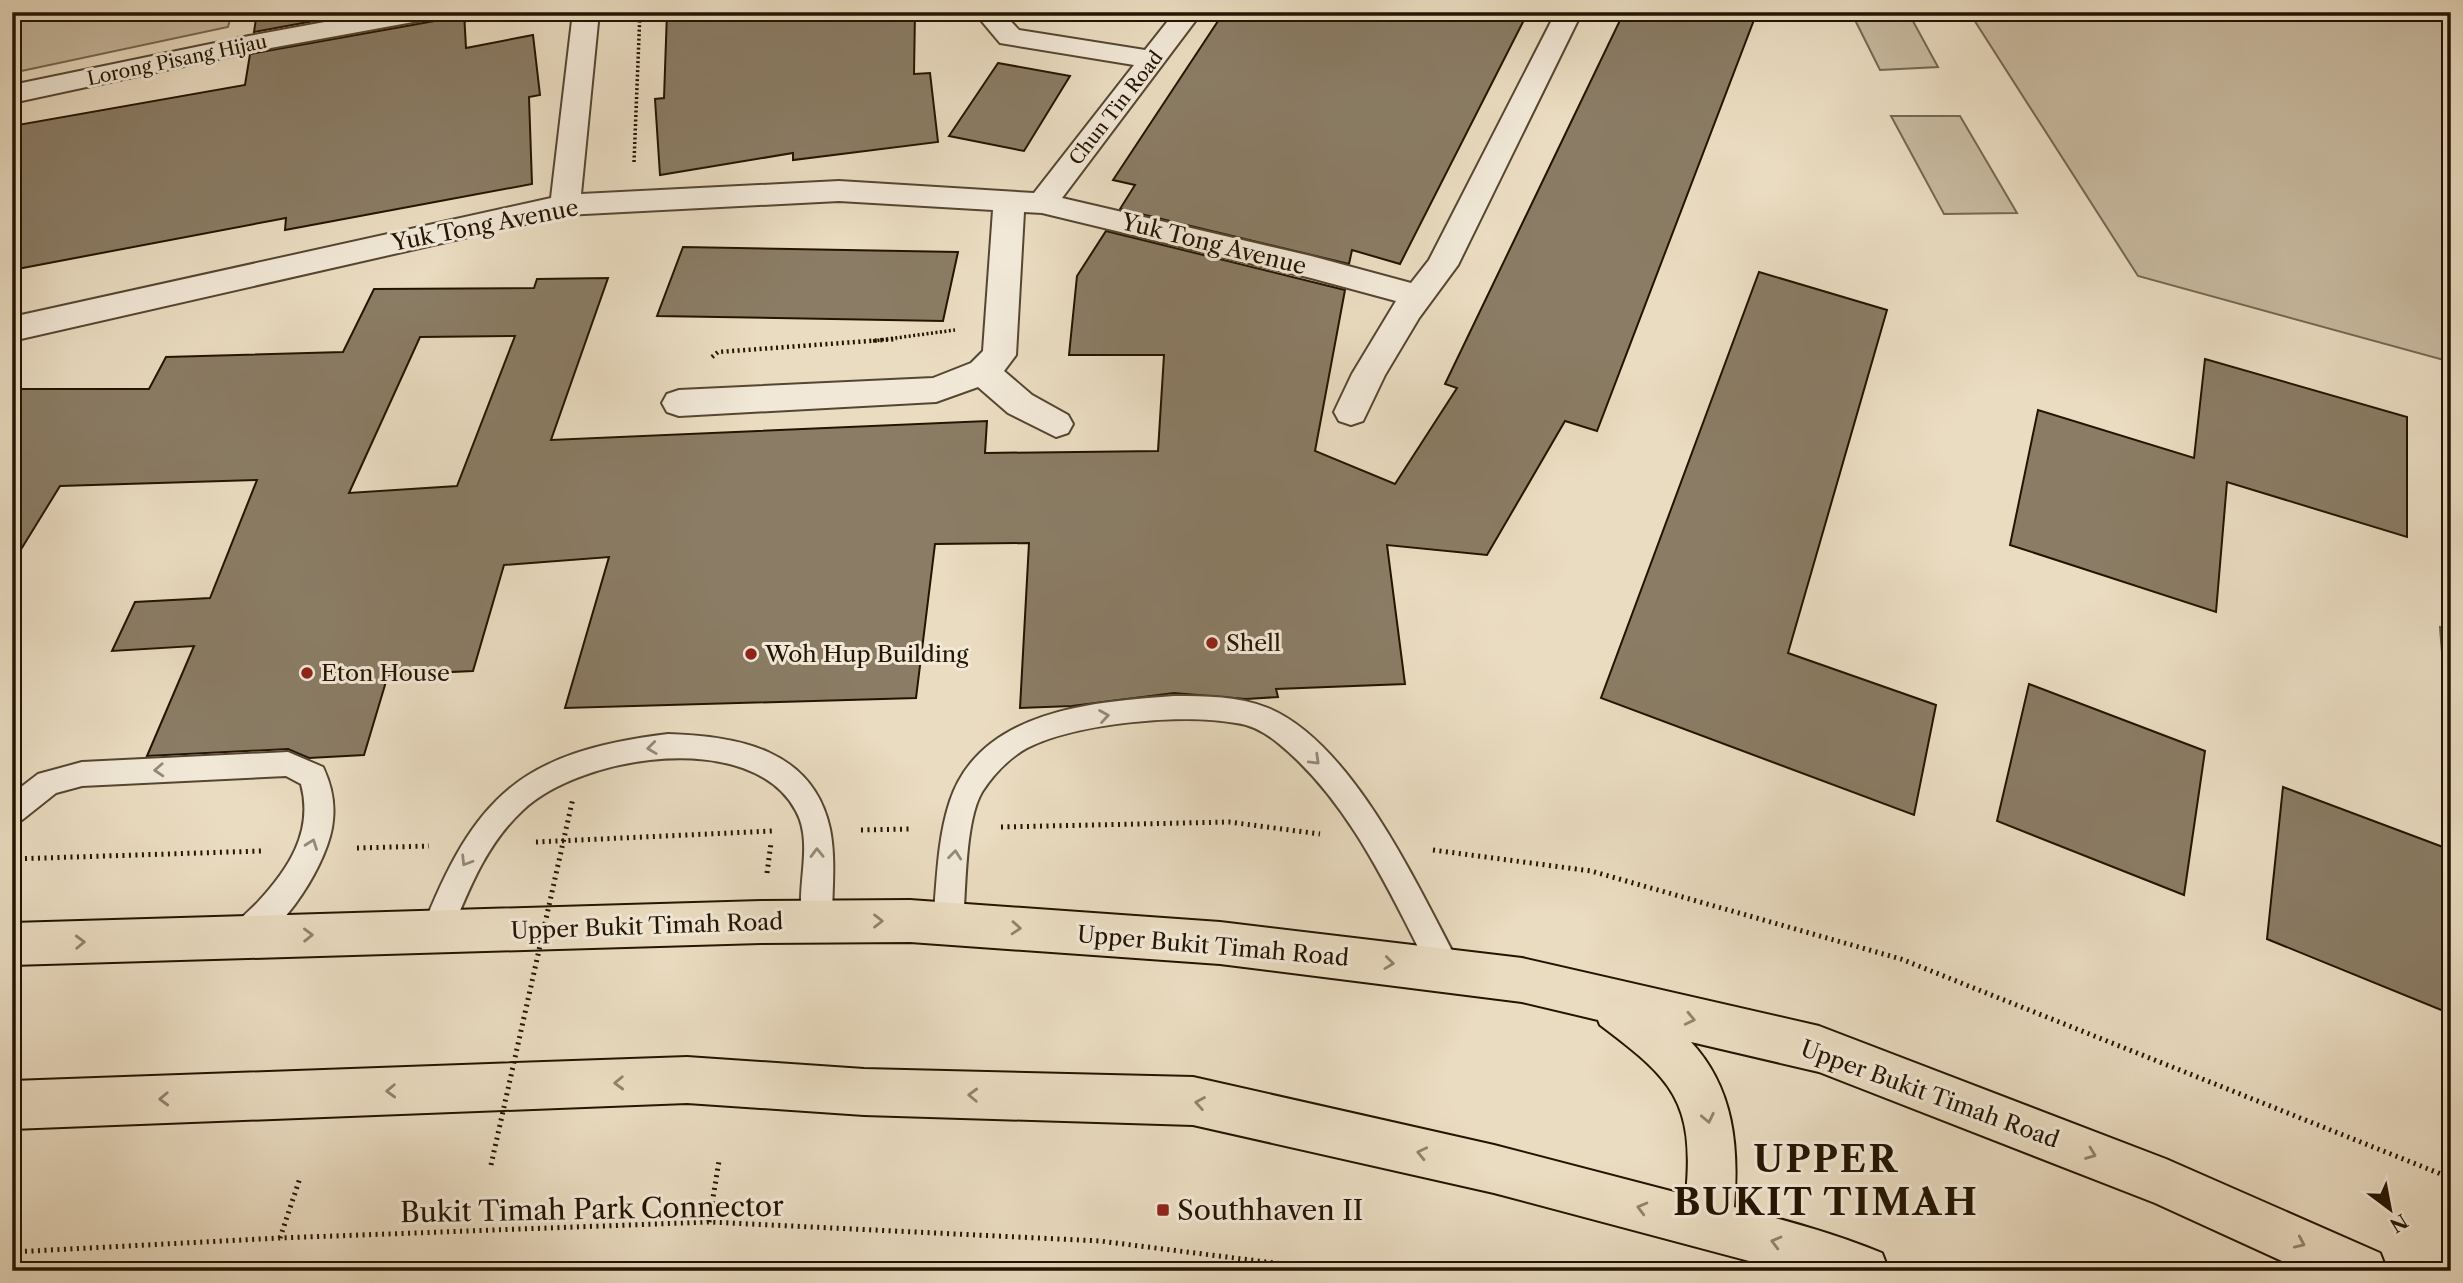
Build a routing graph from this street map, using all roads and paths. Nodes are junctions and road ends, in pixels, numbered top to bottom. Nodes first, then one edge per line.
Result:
1 (424, 12) edge
2 (586, 12) edge
3 (640, 12) edge
4 (987, 12) edge
5 (1189, 12) edge
6 (1569, 12) edge
7 (1153, 61) junction
8 (12, 94) edge
9 (632, 201) junction
10 (1009, 203) junction
11 (1042, 203) junction
12 (565, 205) junction
13 (1417, 296) junction
14 (958, 328) dead end
15 (12, 329) edge
16 (982, 372) junction
17 (686, 402) joint
18 (1351, 412) dead end
19 (1056, 424) dead end
20 (573, 798) dead end
21 (12, 811) edge
22 (817, 921) junction
23 (948, 923) junction
24 (436, 932) junction
25 (243, 937) junction
26 (12, 944) edge
27 (1446, 970) junction
28 (1600, 998) junction
29 (12, 1105) edge
30 (719, 1161) dead end
31 (491, 1165) dead end
32 (300, 1178) dead end
33 (709, 1222) junction
34 (1708, 1225) junction
35 (280, 1238) junction
36 (12, 1252) edge
37 (1338, 1271) edge
38 (1864, 1271) edge
39 (2362, 1271) edge

1 - 8 street, Lorong Pisang Hijau
2 - 12 street
3 - 9 path
4 - 7 street
5 - 7 street, Chun Tin Road
6 - 13 street
7 - 11 street, Chun Tin Road
9 - 10 street, Yuk Tong Avenue
9 - 12 street, Yuk Tong Avenue
10 - 11 street, Yuk Tong Avenue
10 - 16 street
11 - 13 street, Yuk Tong Avenue
12 - 15 street, Yuk Tong Avenue
13 - 18 street
14 - 17 path
16 - 17 street
16 - 19 street
20 - 31 path, bridge
25 -> 21 lane
22 -> 23 highway, Upper Bukit Timah Road
22 - 24 highway, Upper Bukit Timah Road
22 -> 24 lane
23 -> 27 highway, Upper Bukit Timah Road
23 -> 27 lane
25 -> 24 highway, Upper Bukit Timah Road
26 -> 25 highway, Upper Bukit Timah Road
27 - 28 highway, Upper Bukit Timah Road
28 -> 34 highway
28 -> 39 highway, Upper Bukit Timah Road
34 -> 29 highway
30 - 33 path
32 - 35 path
33 - 35 path, Bukit Timah Park Connector
33 - 37 path, Bukit Timah Park Connector
38 -> 34 highway
35 - 36 path, Bukit Timah Park Connector

